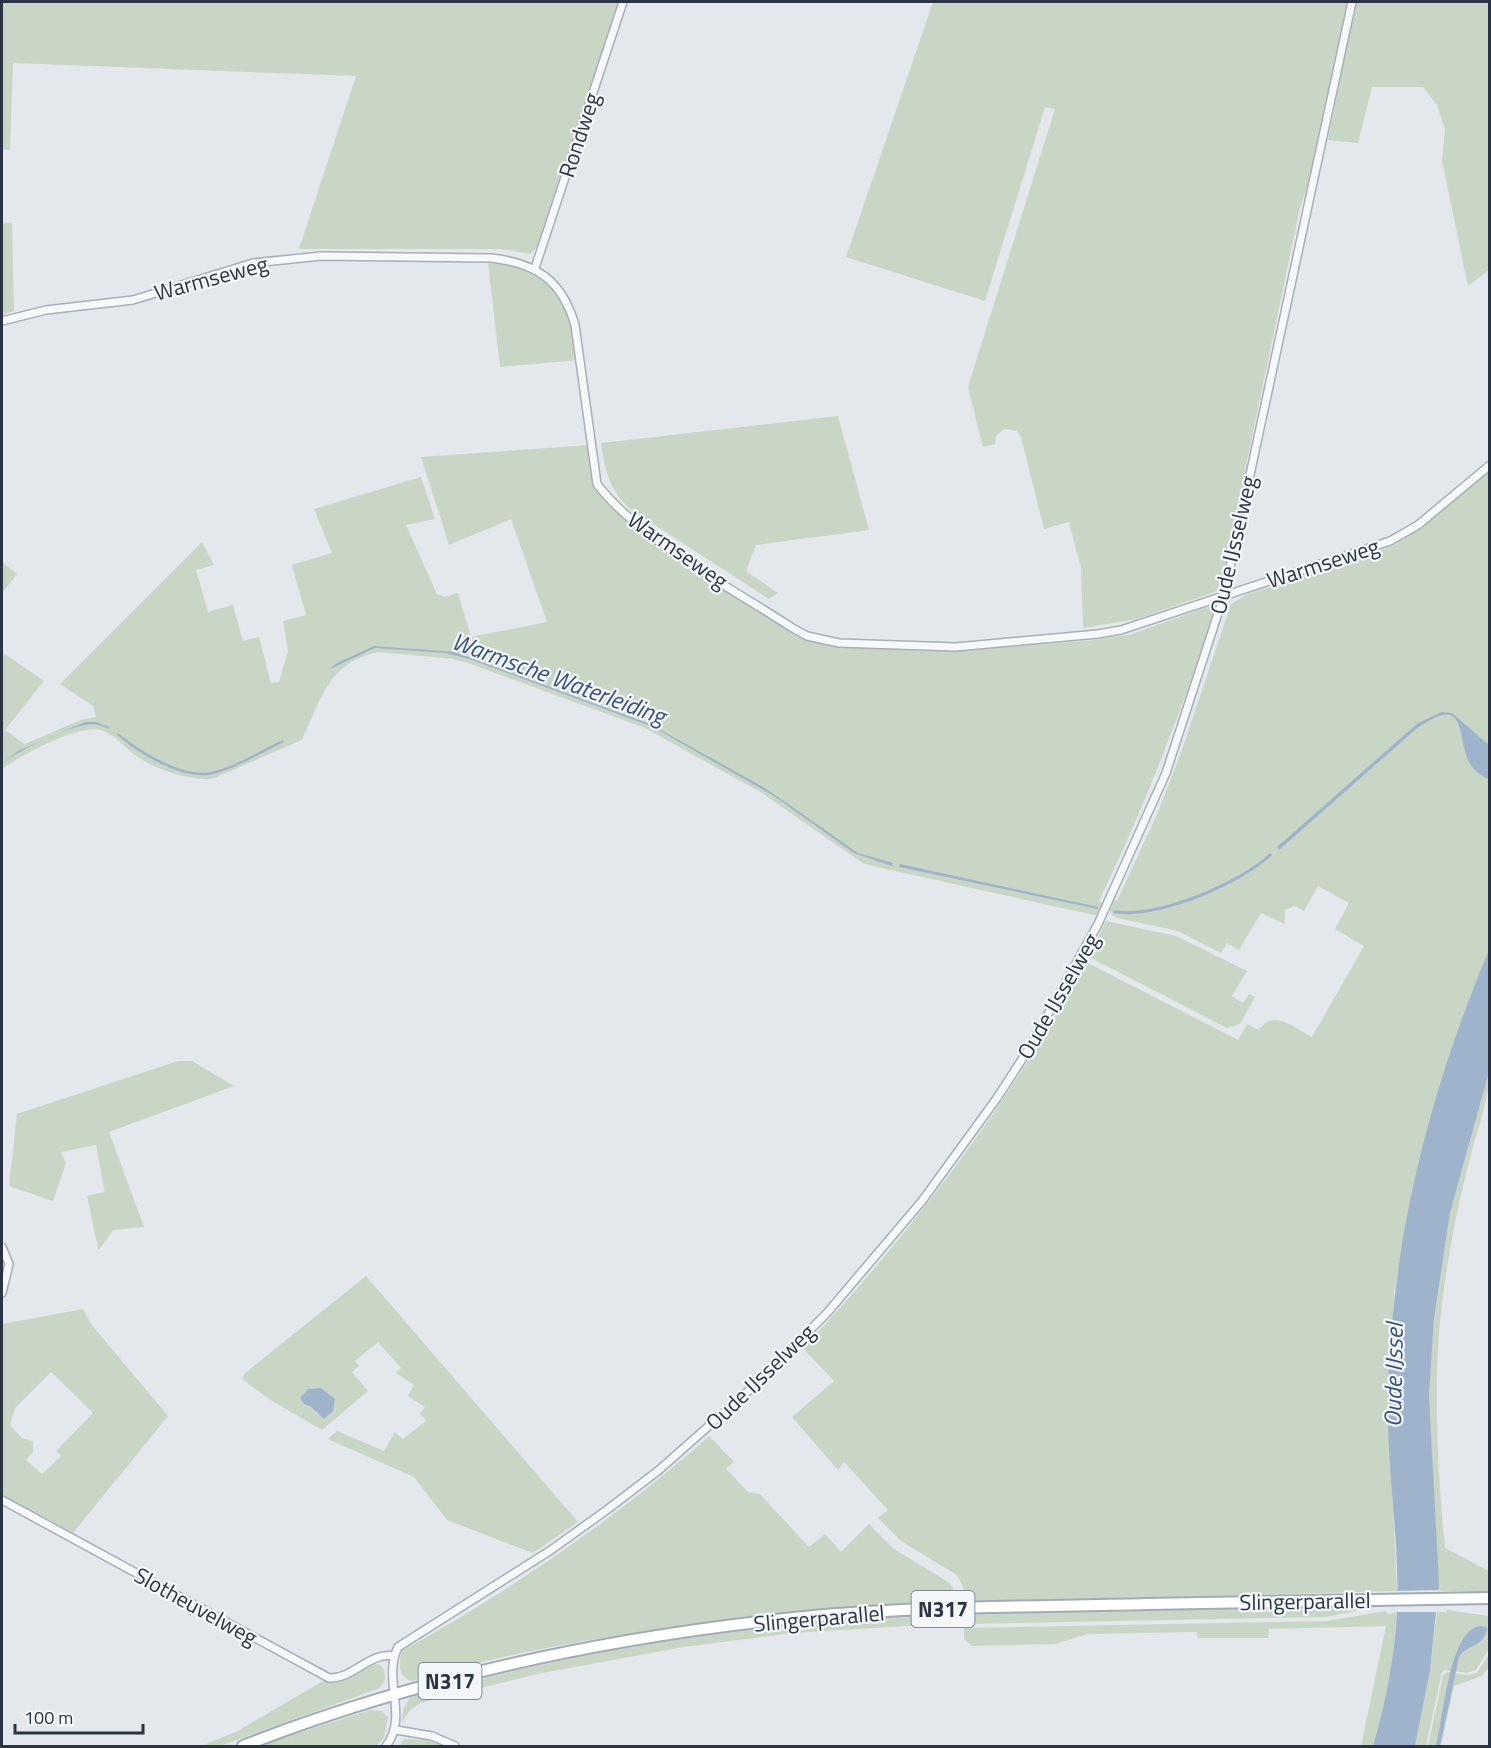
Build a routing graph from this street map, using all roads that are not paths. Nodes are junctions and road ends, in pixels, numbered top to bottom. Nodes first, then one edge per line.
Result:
1 (623, 2) edge
2 (1352, 2) edge
3 (535, 268) junction
4 (2, 321) edge
5 (1490, 465) edge
6 (1224, 595) junction
7 (2, 1248) edge
8 (2, 1293) edge
9 (2, 1500) edge
10 (1490, 1598) edge
11 (394, 1656) junction
12 (395, 1695) junction
13 (396, 1730) junction
14 (243, 1746) edge
15 (386, 1746) edge
16 (455, 1746) edge

1 - 3 street, Rondweg
2 - 6 street, Oude IJsselweg
3 - 4 street, Warmseweg
3 - 6 street, Warmseweg
5 - 6 street, Warmseweg
6 - 11 street, Oude IJsselweg
7 - 8 street
9 - 11 street, Slotheuvelweg
10 - 12 main road, Slingerparallel / N317
11 - 12 street
12 - 13 street
12 - 14 main road, Slingerparallel / N317
13 - 15 street
13 - 16 street

